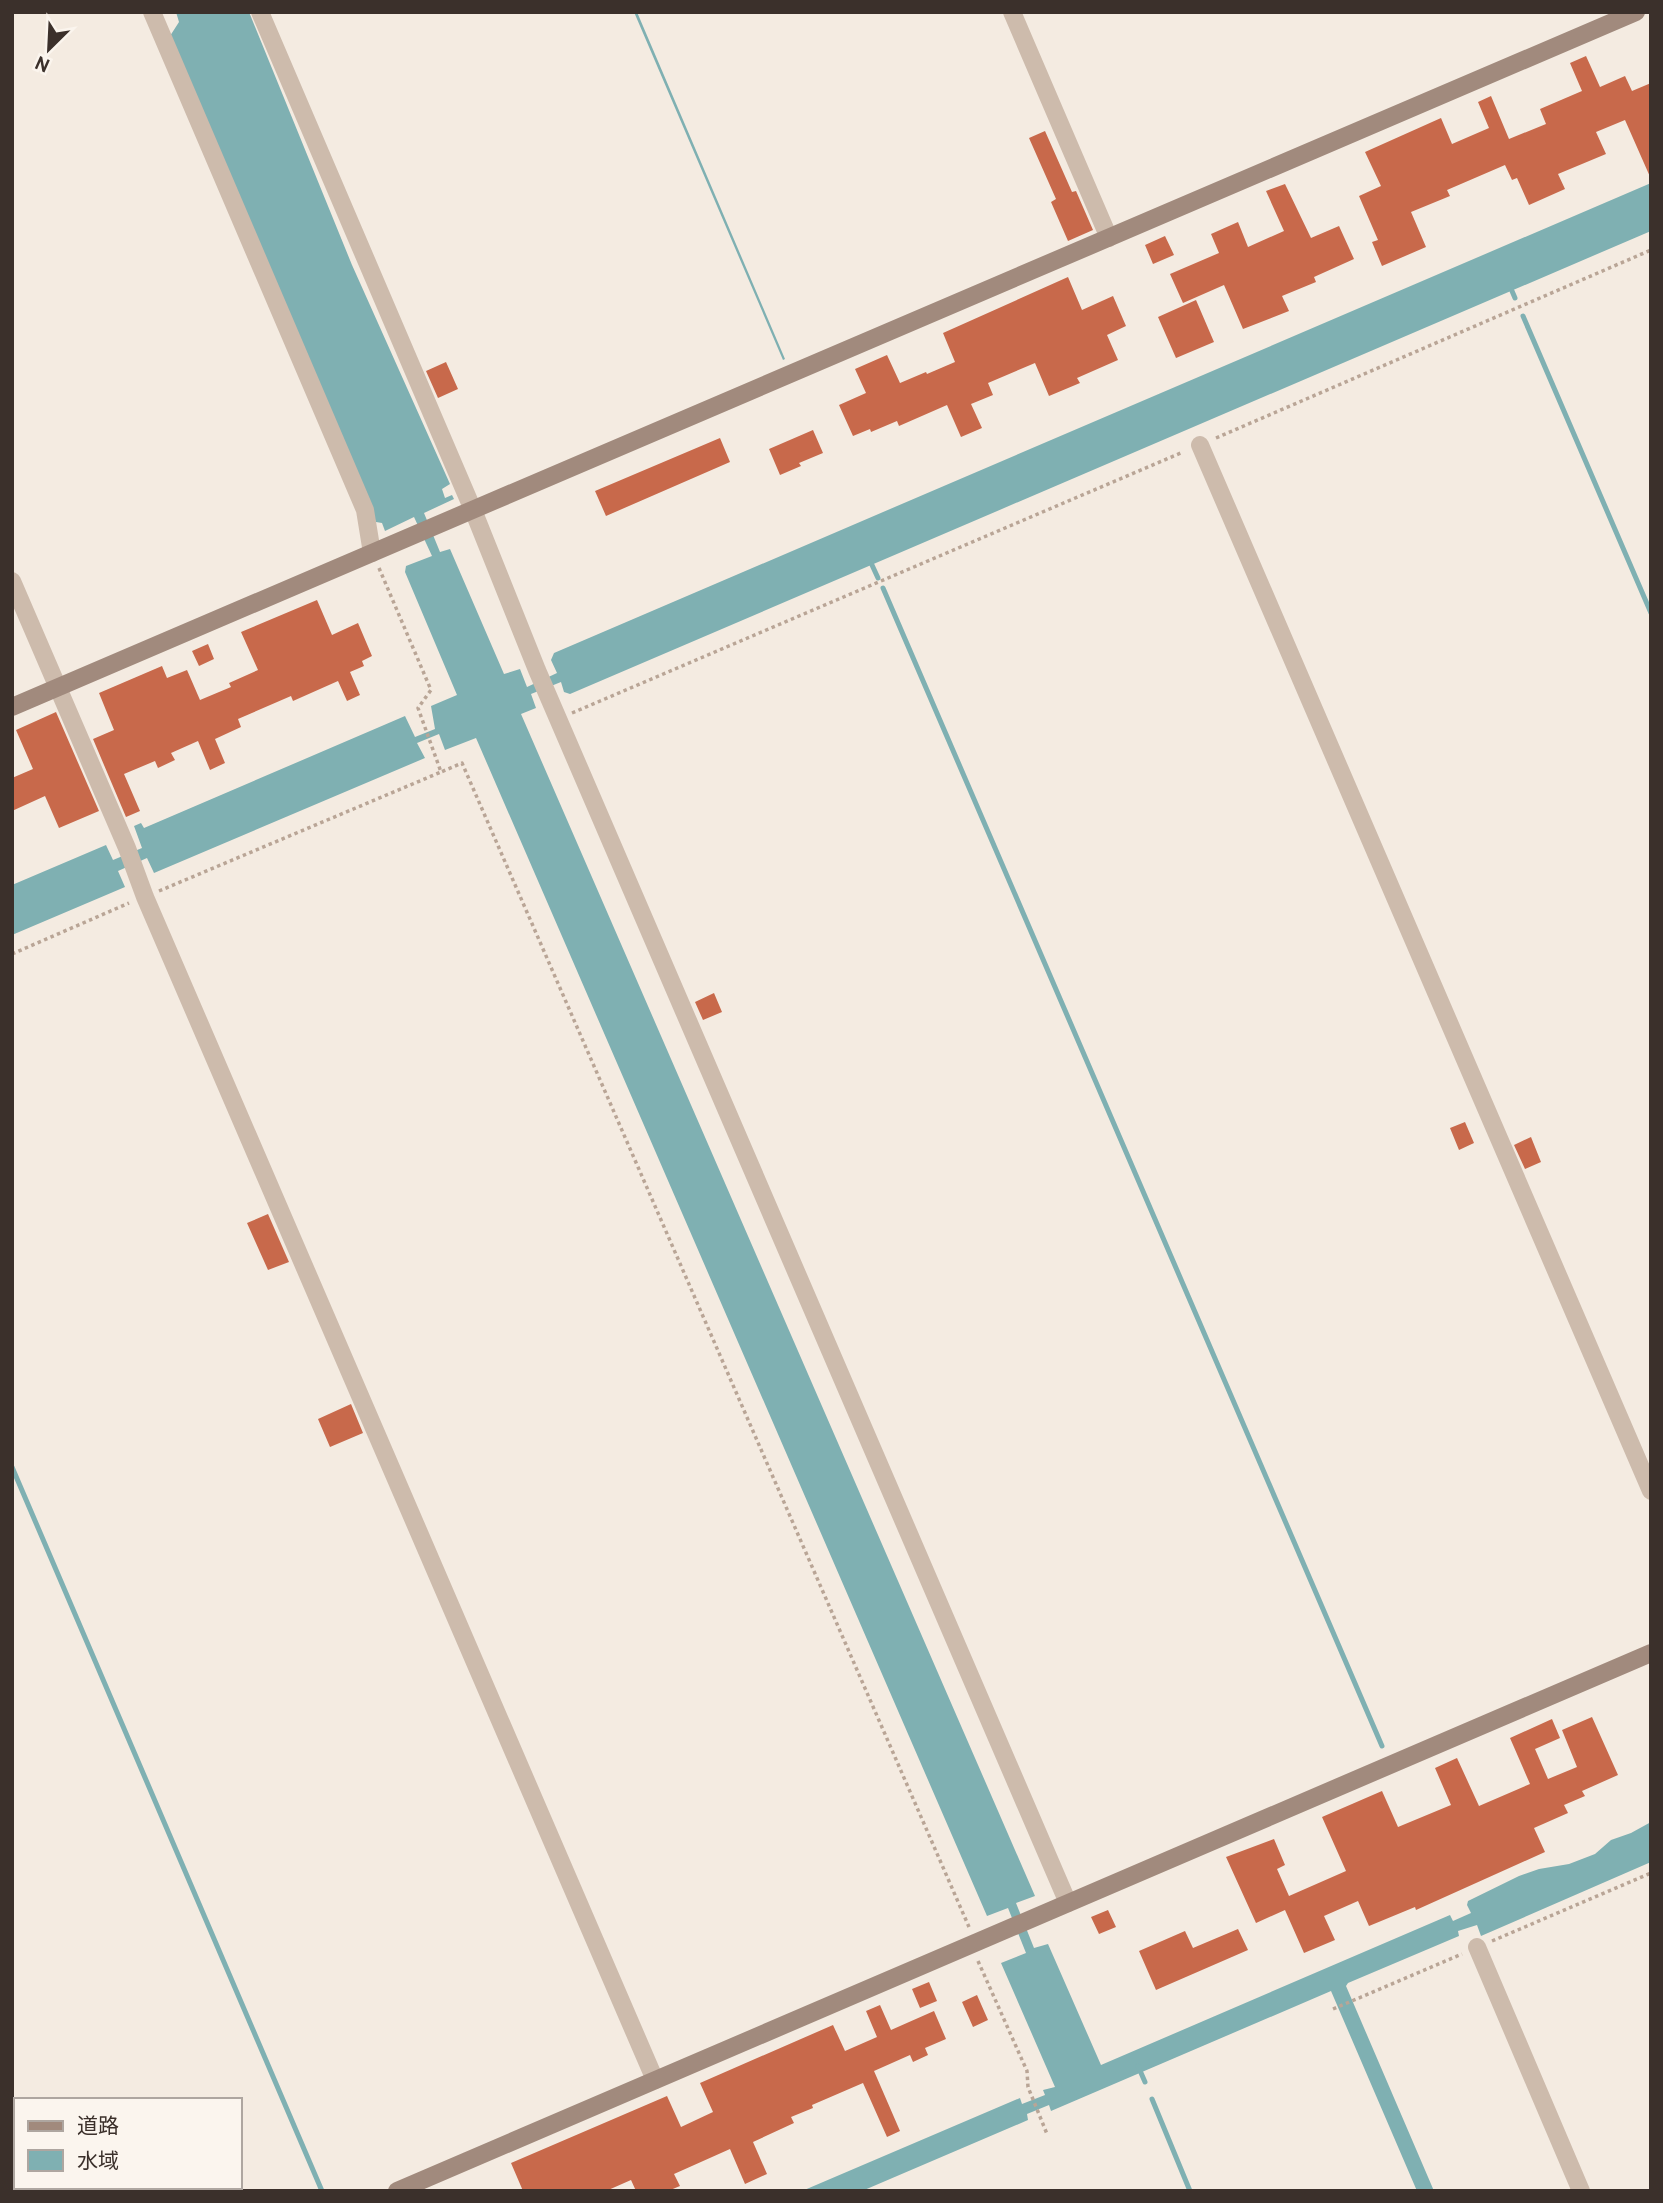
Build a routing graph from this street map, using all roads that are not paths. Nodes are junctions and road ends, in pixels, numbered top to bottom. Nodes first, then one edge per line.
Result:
1 (152, 12) edge
2 (260, 12) edge
3 (1012, 12) edge
4 (1636, 12) edge
5 (1109, 238) junction
6 (1200, 445) road end
7 (473, 510) junction
8 (372, 553) junction
9 (12, 581) edge
10 (57, 688) junction
11 (12, 707) edge
12 (1651, 1491) edge
13 (1651, 1653) edge
14 (1068, 1903) junction
15 (1477, 1947) road end
16 (655, 2080) junction
17 (397, 2191) edge
18 (1581, 2191) edge

1 - 8 street
2 - 7 street
3 - 5 street
4 - 5 street
5 - 7 street
6 - 12 street
7 - 8 street
7 - 14 street
8 - 10 street
9 - 10 street
10 - 11 street
10 - 16 street
13 - 14 street
14 - 16 street
15 - 18 street
16 - 17 street

